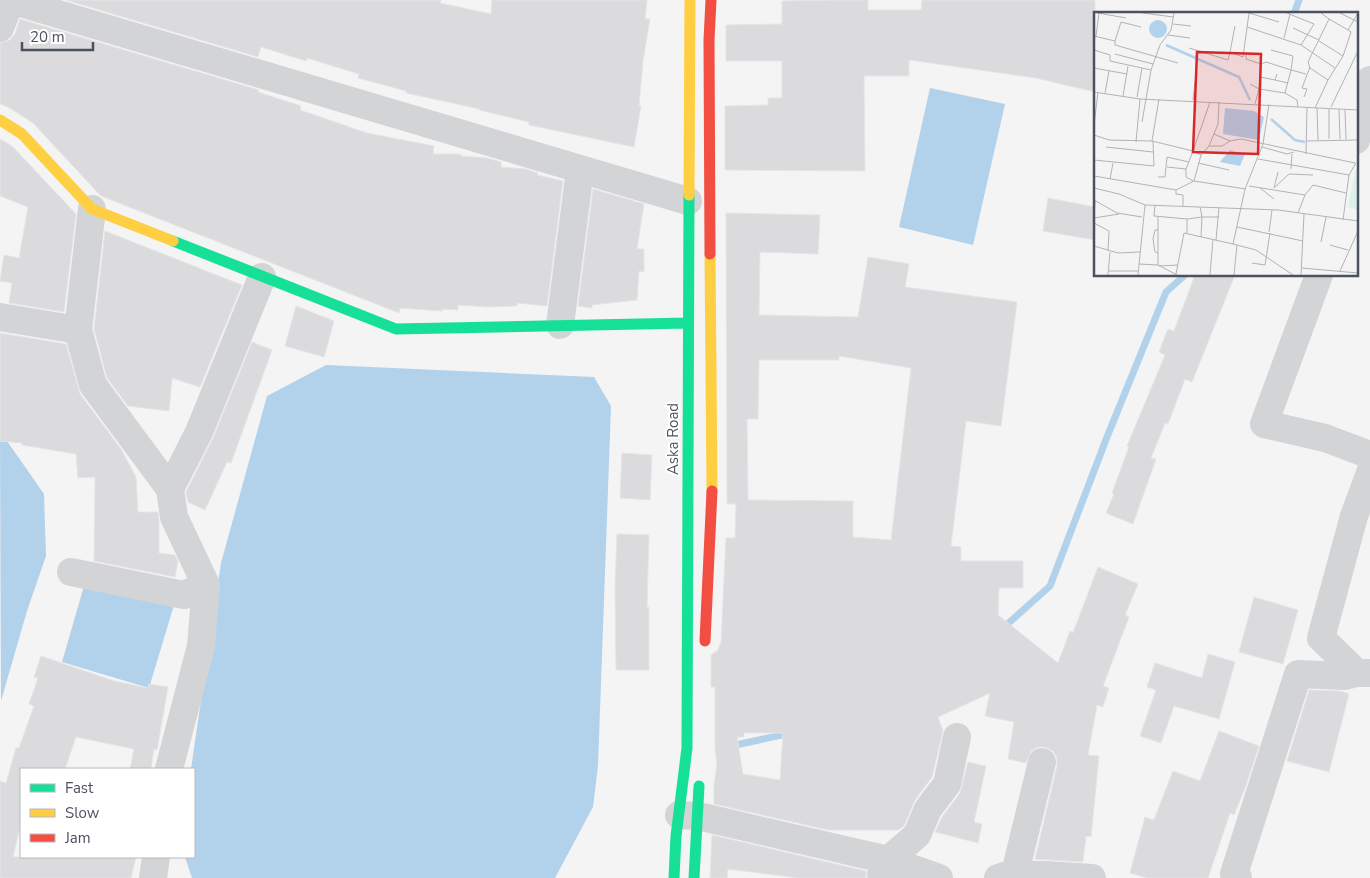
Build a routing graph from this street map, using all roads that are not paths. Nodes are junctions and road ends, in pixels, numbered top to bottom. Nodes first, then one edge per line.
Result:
1 (11, 0) edge
2 (690, 0) edge
3 (711, 0) edge
4 (0, 28) edge
5 (1370, 80) edge
6 (0, 120) edge
7 (1358, 131) edge
8 (580, 170) junction
9 (699, 203) junction
10 (92, 209) junction
11 (1319, 276) edge
12 (262, 277) junction
13 (0, 317) edge
14 (688, 323) junction
15 (560, 325) junction
16 (78, 330) junction
17 (1370, 455) edge
18 (1370, 473) edge
19 (170, 489) junction
20 (71, 572) dead end
21 (206, 585) junction
22 (705, 652) dead end
23 (1364, 673) edge
24 (958, 737) dead end
25 (1042, 762) dead end
26 (169, 768) edge
27 (700, 778) dead end
28 (688, 816) junction
29 (156, 858) edge
30 (884, 869) edge
31 (1007, 876) edge
32 (1055, 876) edge
33 (1234, 877) edge
34 (153, 878) edge
35 (674, 878) edge
36 (694, 878) edge
37 (939, 878) edge
38 (1092, 878) edge

1 - 4 street
1 - 8 street
2 - 9 main road, Aska Road
3 - 9 main road
5 - 7 street
6 - 10 main road
8 - 9 street
8 - 15 street
9 - 14 main road, Aska Road
9 - 22 main road
10 - 12 main road
10 - 16 street
11 - 17 street
12 - 15 main road
12 - 19 street
13 - 16 street
14 - 15 main road
14 - 28 main road, Aska Road
16 - 19 street
18 - 23 street
19 - 21 street
20 - 21 street
21 - 26 street
23 - 33 street
24 - 30 street
25 - 31 street
27 - 28 main road
28 - 30 street
28 - 35 main road, Aska Road
28 - 36 main road
29 - 34 street
30 - 37 street
31 - 32 street
32 - 38 street

